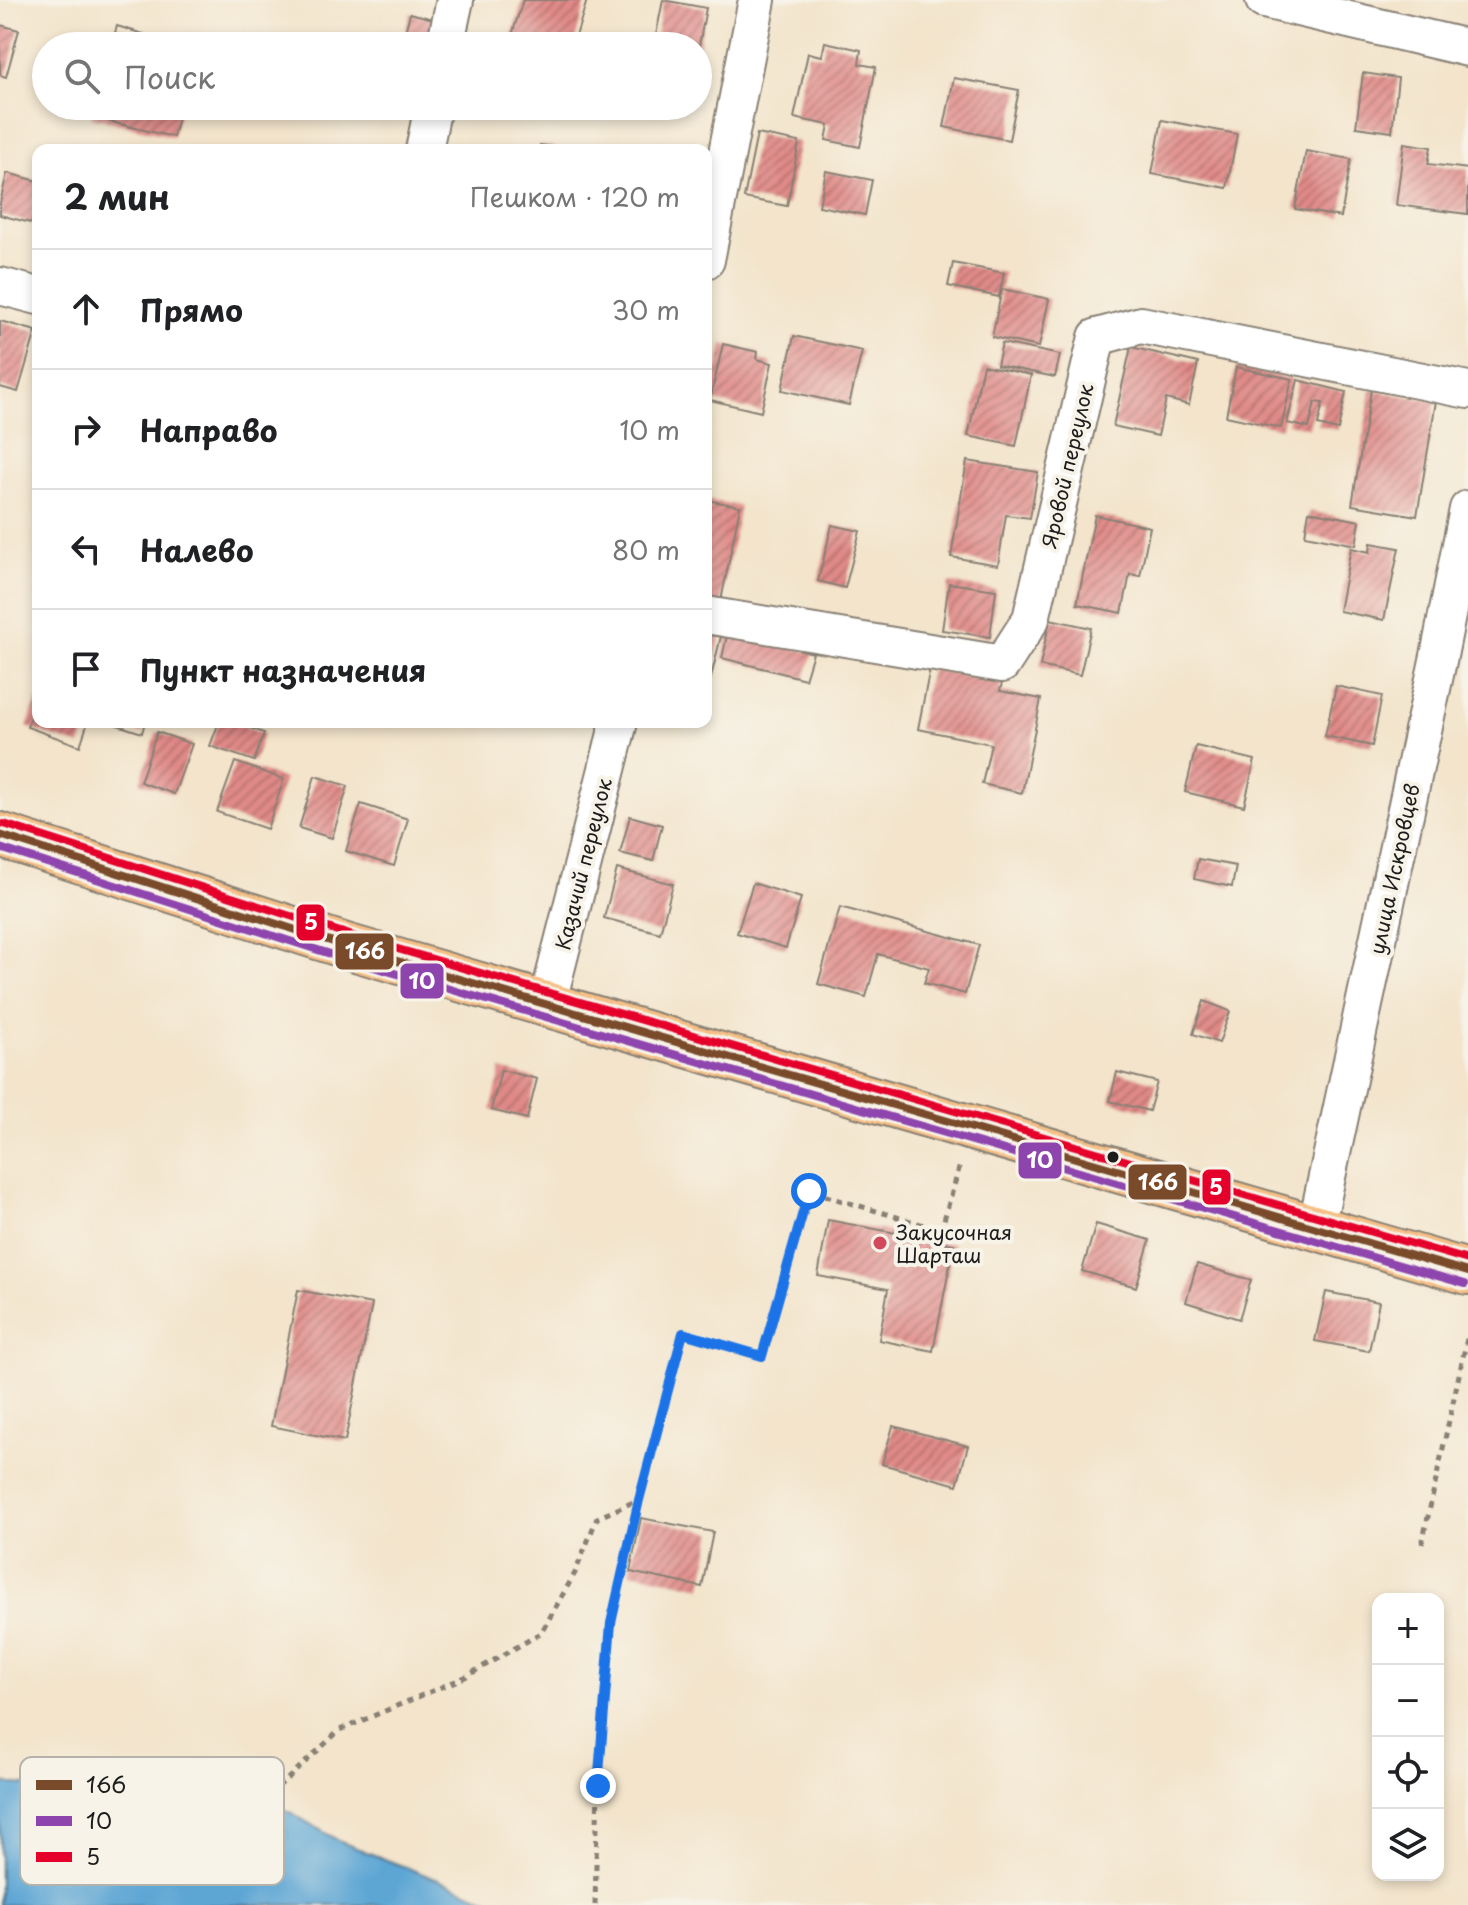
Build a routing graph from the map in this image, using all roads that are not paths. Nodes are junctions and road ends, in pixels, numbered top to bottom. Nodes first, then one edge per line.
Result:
1 (455, 0) edge
2 (757, 0) edge
3 (1264, 0) edge
4 (448, 32) edge
5 (1468, 48) edge
6 (430, 120) edge
7 (425, 144) edge
8 (712, 229) edge
9 (0, 286) edge
10 (32, 294) edge
11 (1468, 390) edge
12 (1468, 509) edge
13 (712, 616) edge
14 (617, 728) edge
15 (0, 835) edge
16 (547, 1005) junction
17 (1316, 1228) junction
18 (1468, 1272) edge

1 - 4 street
2 - 8 street
3 - 5 street
6 - 7 street
9 - 10 street
11 - 13 street, Яровой переулок
12 - 17 street, улица Искровцев
14 - 16 street, Казачий переулок
15 - 16 main road
16 - 17 main road
17 - 18 main road

